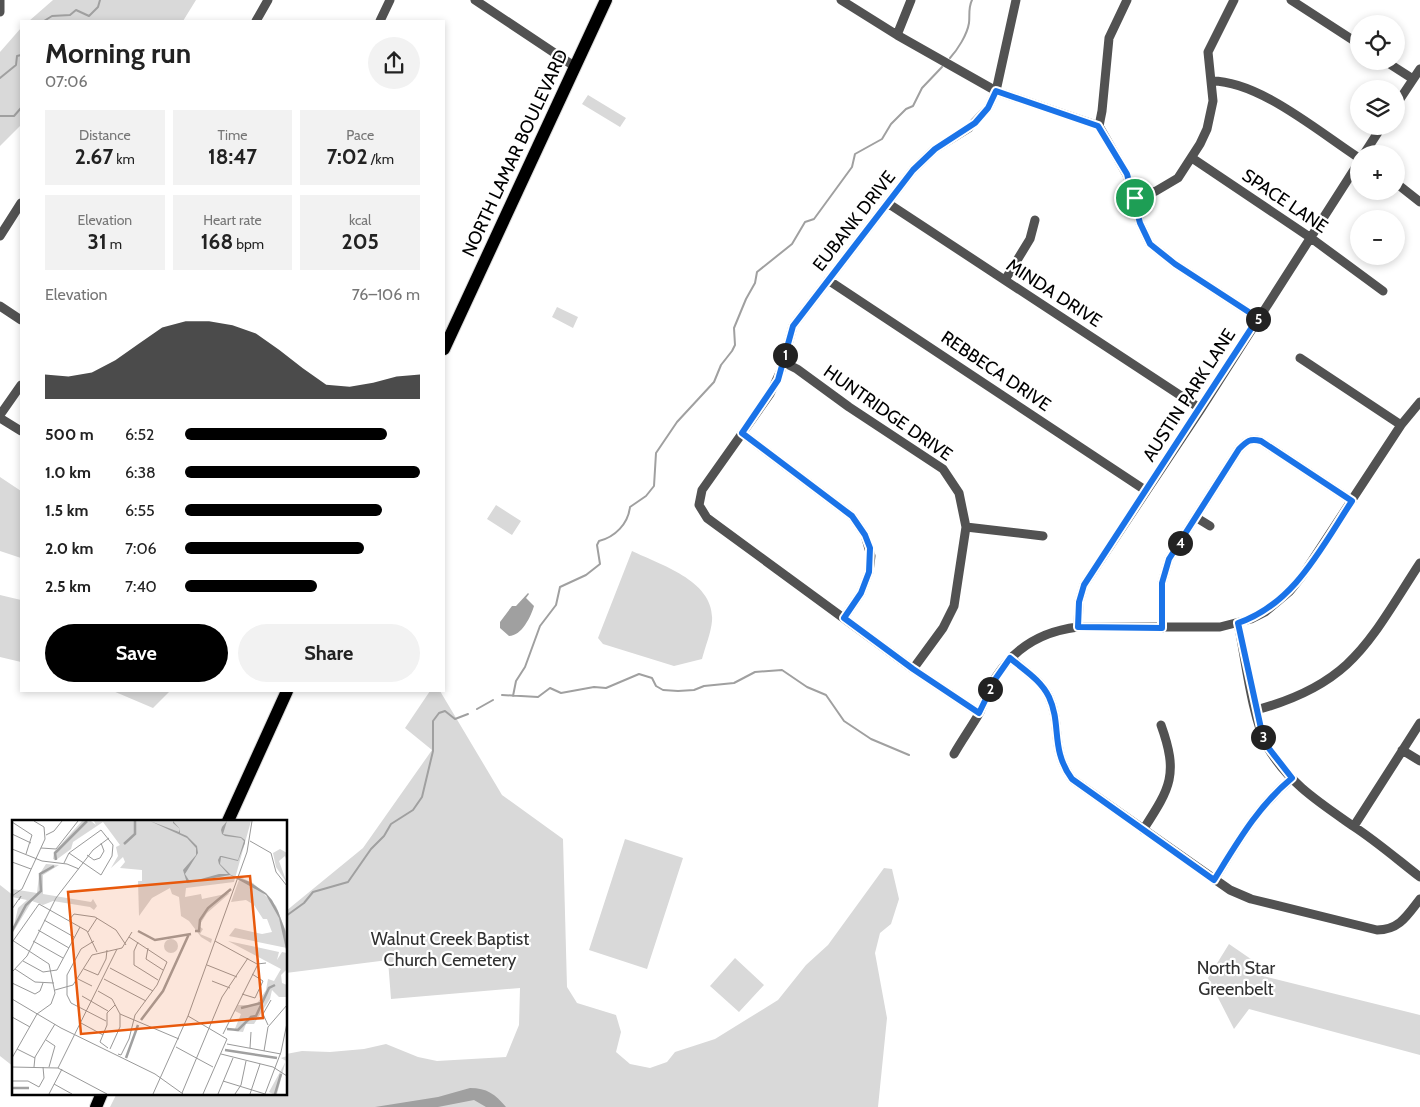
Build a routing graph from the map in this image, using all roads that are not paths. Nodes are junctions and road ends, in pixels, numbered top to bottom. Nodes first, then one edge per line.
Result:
1 (0, 0) edge
2 (268, 0) edge
3 (390, 0) edge
4 (475, 0) edge
5 (606, 0) edge
6 (841, 0) edge
7 (911, 0) edge
8 (1016, 0) edge
9 (1127, 0) edge
10 (1234, 0) edge
11 (1291, 0) edge
12 (0, 12) edge
13 (257, 20) edge
14 (380, 20) edge
15 (896, 35) junction
16 (1350, 38) edge
17 (574, 66) junction
18 (1420, 69) edge
19 (1399, 70) edge
20 (1413, 79) junction
21 (1212, 81) junction
22 (996, 91) junction
23 (1405, 91) edge
24 (1098, 126) junction
25 (1350, 152) edge
26 (1192, 158) junction
27 (1350, 176) edge
28 (1405, 190) edge
29 (1135, 198) junction
30 (1420, 202) edge
31 (889, 204) junction
32 (20, 205) edge
33 (1035, 220) dead end
34 (0, 236) edge
35 (1311, 238) junction
36 (828, 280) junction
37 (1005, 280) junction
38 (1383, 291) dead end
39 (0, 306) edge
40 (1258, 318) junction
41 (20, 319) edge
42 (445, 346) edge
43 (1300, 358) dead end
44 (783, 362) junction
45 (20, 387) edge
46 (1420, 402) edge
47 (1200, 409) junction
48 (0, 417) edge
49 (1401, 425) junction
50 (20, 430) edge
51 (742, 433) junction
52 (1145, 490) junction
53 (1352, 501) junction
54 (1196, 518) junction
55 (1210, 526) dead end
56 (966, 528) junction
57 (1043, 536) dead end
58 (1420, 562) edge
59 (844, 618) junction
60 (1238, 623) junction
61 (1078, 627) junction
62 (1162, 628) junction
63 (1010, 658) junction
64 (913, 669) junction
65 (287, 692) edge
66 (1256, 710) junction
67 (979, 713) junction
68 (1420, 723) edge
69 (1161, 725) dead end
70 (1402, 750) junction
71 (954, 754) dead end
72 (1420, 761) edge
73 (1292, 778) junction
74 (228, 820) edge
75 (1354, 826) junction
76 (1143, 830) junction
77 (1420, 877) edge
78 (1214, 880) junction
79 (1420, 899) edge
80 (102, 1094) edge
81 (96, 1107) edge

1 - 12 street
2 - 13 street
3 - 14 street
4 - 17 street
5 - 17 main road, NORTH LAMAR BOULEVARD
6 - 15 street
7 - 15 street
8 - 22 street, EUBANK DRIVE
9 - 24 street
10 - 21 street
11 - 16 street
15 - 22 street
17 - 42 main road, NORTH LAMAR BOULEVARD
18 - 20 street
19 - 20 street
20 - 23 street
21 - 25 street
21 - 26 street
22 - 24 street
22 - 31 street, EUBANK DRIVE
24 - 29 street
26 - 29 street
26 - 35 street, SPACE LANE
27 - 35 street, AUSTIN PARK LANE
28 - 30 street
29 - 40 street
31 - 36 street, EUBANK DRIVE
31 - 37 street, MINDA DRIVE
32 - 34 street
33 - 37 street
35 - 38 street, SPACE LANE
35 - 40 street, AUSTIN PARK LANE
36 - 44 street, EUBANK DRIVE
36 - 52 street, REBBECA DRIVE
37 - 47 street, MINDA DRIVE
39 - 41 street
40 - 47 street, AUSTIN PARK LANE
43 - 49 street
44 - 51 street, EUBANK DRIVE
44 - 56 street, HUNTRIDGE DRIVE
45 - 48 street
46 - 49 street
47 - 52 street, AUSTIN PARK LANE
48 - 50 street
49 - 53 street
51 - 59 street
51 - 59 street, EUBANK DRIVE
52 - 61 street, AUSTIN PARK LANE
53 - 54 street
53 - 60 street
54 - 55 street
54 - 62 street
56 - 57 street
56 - 64 street, HUNTRIDGE DRIVE
58 - 66 street
59 - 64 street, EUBANK DRIVE
60 - 62 street
60 - 66 street
61 - 62 street
61 - 63 street
63 - 67 street
63 - 76 street
64 - 67 street, EUBANK DRIVE
65 - 74 main road
66 - 73 street
67 - 71 street
68 - 70 street
69 - 76 street
70 - 72 street
70 - 75 street
73 - 75 street
73 - 78 street
75 - 77 street
76 - 78 street
78 - 79 street
80 - 81 main road

